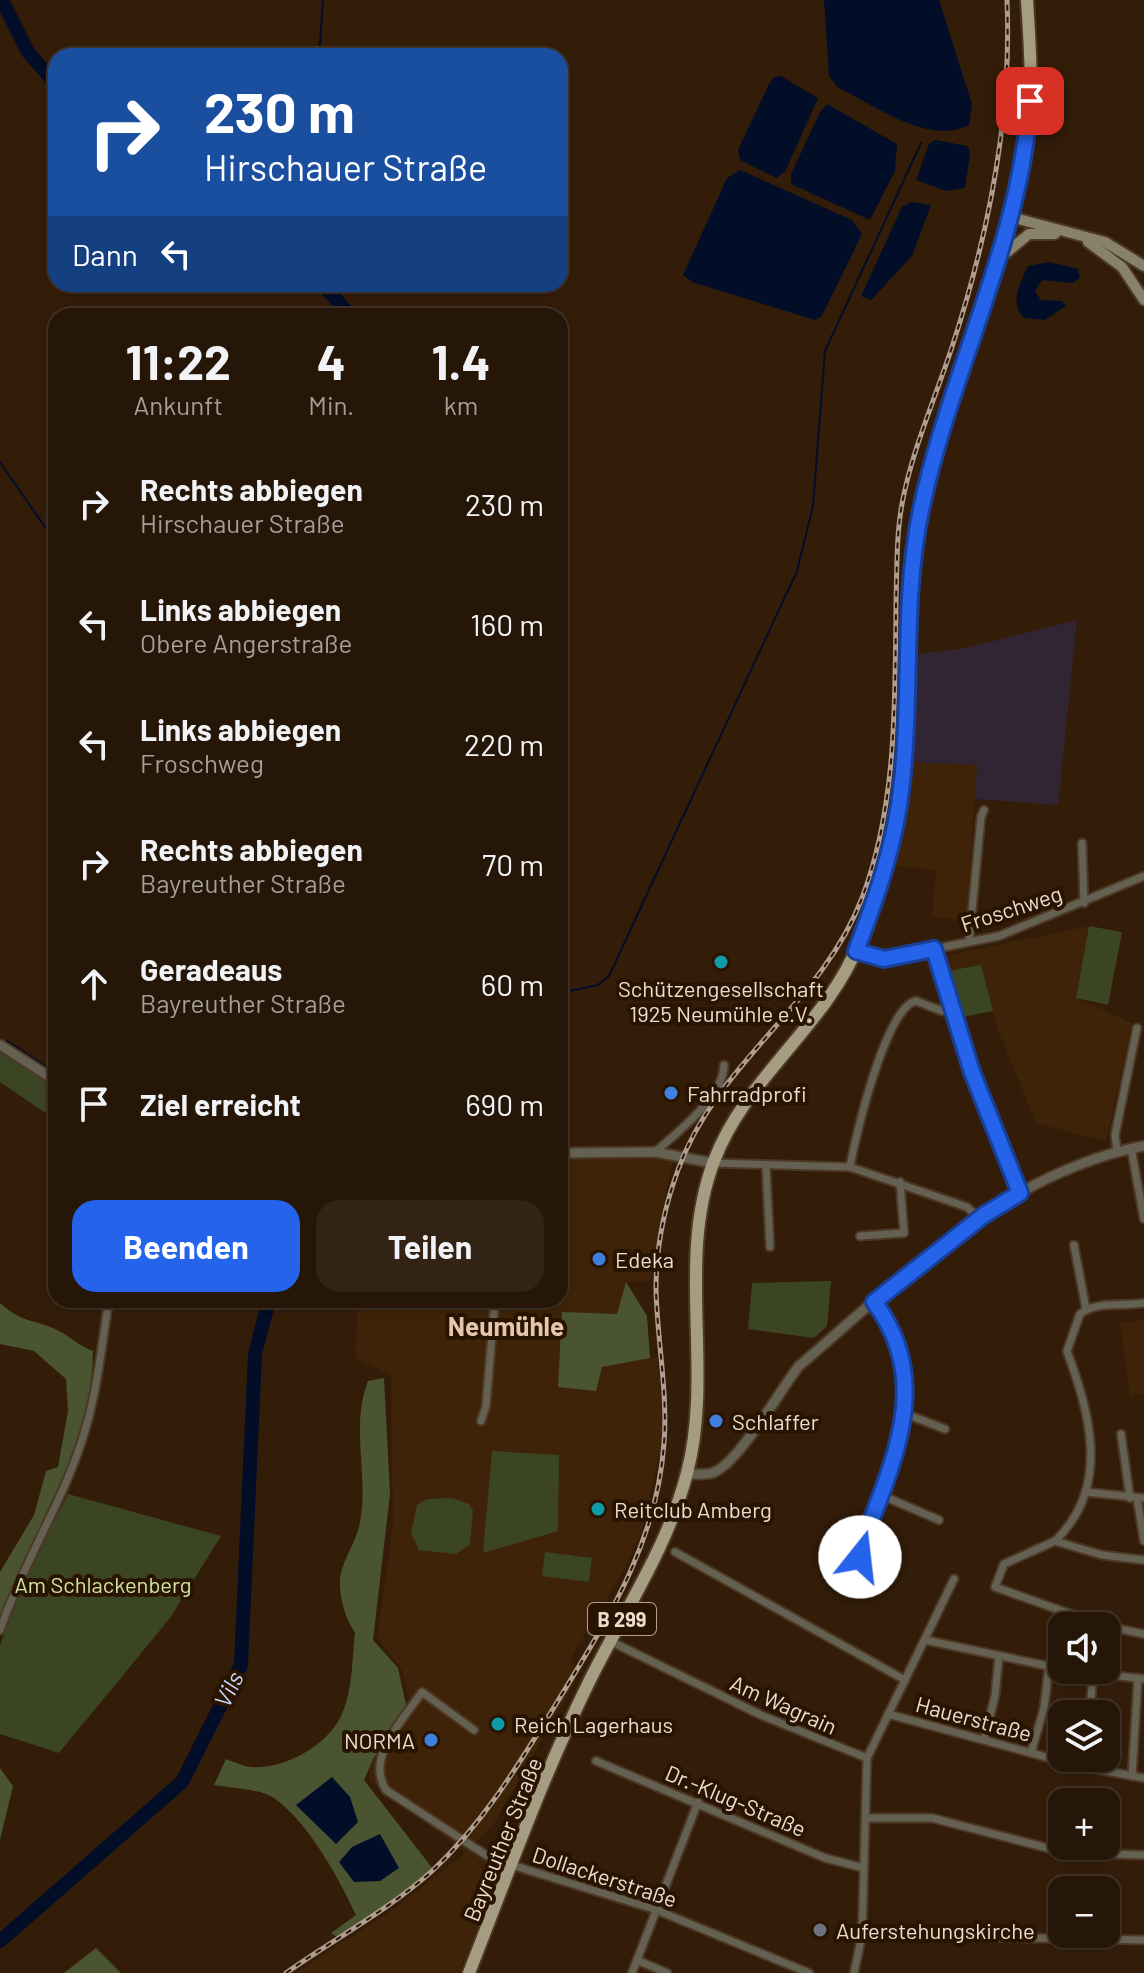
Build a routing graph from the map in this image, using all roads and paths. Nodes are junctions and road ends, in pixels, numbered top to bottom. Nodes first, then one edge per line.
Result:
1 (1027, 0) edge
2 (1011, 217) junction
3 (1069, 234) junction
4 (1083, 239) junction
5 (998, 259) junction
6 (1144, 266) edge
7 (1144, 300) edge
8 (984, 810) dead end
9 (1082, 843) dead end
10 (1144, 876) edge
11 (1084, 903) junction
12 (969, 942) junction
13 (934, 949) junction
14 (856, 951) junction
15 (952, 1009) junction
16 (1137, 1028) dead end
17 (0, 1045) edge
18 (724, 1065) dead end
19 (48, 1076) edge
20 (1144, 1146) edge
21 (1131, 1148) junction
22 (1117, 1151) junction
23 (655, 1152) junction
24 (568, 1153) edge
25 (713, 1163) junction
26 (766, 1167) junction
27 (850, 1167) junction
28 (900, 1182) junction
29 (1020, 1193) junction
30 (979, 1218) junction
31 (1144, 1219) edge
32 (860, 1236) dead end
33 (1074, 1245) dead end
34 (770, 1247) dead end
35 (874, 1302) junction
36 (1144, 1303) edge
37 (108, 1308) edge
38 (494, 1308) edge
39 (1086, 1309) junction
40 (906, 1414) junction
41 (481, 1421) dead end
42 (945, 1429) dead end
43 (1121, 1434) dead end
44 (687, 1474) junction
45 (1086, 1492) junction
46 (881, 1495) junction
47 (1137, 1498) edge
48 (939, 1520) dead end
49 (1055, 1541) junction
50 (1144, 1541) edge
51 (675, 1552) dead end
52 (1144, 1560) edge
53 (881, 1567) dead end
54 (954, 1579) dead end
55 (1060, 1612) edge
56 (1120, 1629) edge
57 (0, 1630) edge
58 (1144, 1634) edge
59 (925, 1640) junction
60 (610, 1641) junction
61 (999, 1656) junction
62 (1048, 1667) edge
63 (1048, 1675) edge
64 (1120, 1676) edge
65 (1141, 1679) edge
66 (905, 1680) junction
67 (888, 1714) junction
68 (474, 1730) dead end
69 (984, 1740) junction
70 (1031, 1753) junction
71 (1048, 1756) edge
72 (867, 1758) junction
73 (596, 1761) dead end
74 (1117, 1772) edge
75 (1132, 1776) junction
76 (1144, 1778) edge
77 (698, 1802) junction
78 (866, 1818) junction
79 (1144, 1855) edge
80 (512, 1865) junction
81 (864, 1868) junction
82 (654, 1909) junction
83 (862, 1935) junction
84 (1144, 1940) edge
85 (637, 1960) junction
86 (469, 1973) edge
87 (632, 1973) edge
88 (667, 1973) edge
89 (809, 1973) edge
90 (854, 1973) edge

1 - 2 main road, B 299
2 - 3 main road
2 - 5 main road, B 299
3 - 4 main road
3 - 5 main road
4 - 6 main road
4 - 7 main road
5 - 14 main road, Bayreuther Straße / B 299
8 - 12 street
9 - 11 street, Froschweg
10 - 11 street, Froschweg
11 - 12 street, Froschweg
12 - 13 street, Froschweg
13 - 14 street, Froschweg
13 - 15 street
14 - 25 main road, Bayreuther Straße / B 299
15 - 27 street
15 - 29 street
16 - 22 street
17 - 19 street
18 - 23 street
20 - 21 street
21 - 22 street
21 - 31 street
22 - 29 street
23 - 24 street
23 - 25 street
25 - 26 street
25 - 44 main road, Bayreuther Straße / B 299
26 - 27 street
26 - 34 street
27 - 28 street
28 - 30 street
28 - 32 street
29 - 30 street
30 - 35 street
33 - 39 street
35 - 40 street
35 - 44 street
36 - 39 street
37 - 57 street
38 - 41 street
39 - 45 street
40 - 42 street
40 - 46 street
43 - 47 street
44 - 60 main road, Bayreuther Straße / B 299
45 - 47 street
45 - 49 street
46 - 48 street
46 - 53 street
47 - 50 street
49 - 52 street
49 - 55 street
51 - 66 street
54 - 59 street
56 - 58 street
59 - 61 street
59 - 66 street
60 - 72 street, Am Wagrain
60 - 80 main road, Bayreuther Straße / B 299
61 - 62 street
61 - 69 street
63 - 70 street
64 - 65 street
65 - 75 street
66 - 67 street
67 - 69 street, Hauerstraße
67 - 72 street
68 - 80 street, Dollackerstraße
69 - 70 street, Hauerstraße
70 - 71 street, Hauerstraße
72 - 78 street
73 - 77 street, Dr.-Klug-Straße
74 - 75 street, Hauerstraße
75 - 76 street, Hauerstraße
77 - 81 street, Dr.-Klug-Straße
77 - 82 street
78 - 79 street
78 - 81 street
80 - 82 street, Dollackerstraße
80 - 86 main road, Bayreuther Straße / B 299
81 - 83 street
82 - 85 street
82 - 89 street, Dollackerstraße
83 - 84 street
83 - 90 street
85 - 87 street
85 - 88 street

